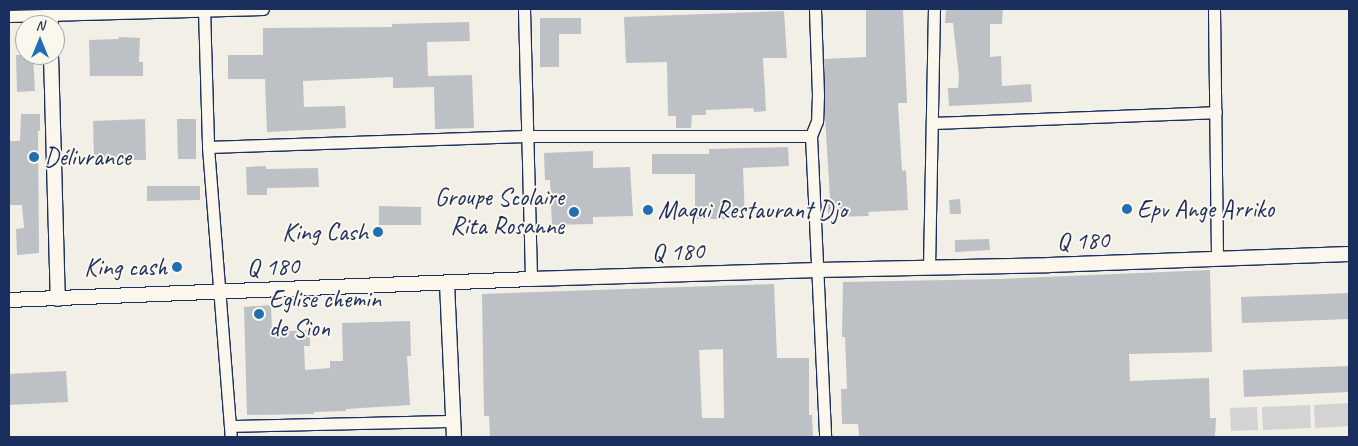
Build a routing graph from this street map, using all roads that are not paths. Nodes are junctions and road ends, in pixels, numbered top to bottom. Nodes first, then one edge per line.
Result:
1 (263, 9) edge
2 (524, 9) edge
3 (815, 9) edge
4 (934, 9) edge
5 (1214, 9) edge
6 (204, 10) edge
7 (65, 15) edge
8 (51, 65) edge
9 (1216, 112) junction
10 (932, 123) junction
11 (526, 136) junction
12 (811, 136) junction
13 (208, 147) junction
14 (1349, 254) edge
15 (1217, 258) junction
16 (928, 268) junction
17 (818, 270) junction
18 (530, 279) junction
19 (447, 283) junction
20 (219, 292) junction
21 (58, 299) junction
22 (9, 300) edge
23 (454, 421) junction
24 (231, 432) edge
25 (454, 437) edge
26 (825, 437) edge

1 - 6 street
2 - 11 street
3 - 12 street
4 - 10 street
5 - 9 street
6 - 7 street
6 - 13 street
8 - 21 street
9 - 10 street
9 - 15 street
10 - 16 street
11 - 12 street
11 - 13 street
11 - 18 street
12 - 17 street
13 - 20 street
14 - 15 street, Q 180
15 - 16 street, Q 180
16 - 17 street, Q 180
17 - 18 street, Q 180
17 - 26 street
18 - 19 street, Q 180
19 - 20 street, Q 180
19 - 23 street
20 - 21 street, Q 180
20 - 24 street
21 - 22 street, Q 180
23 - 24 street
23 - 25 street

